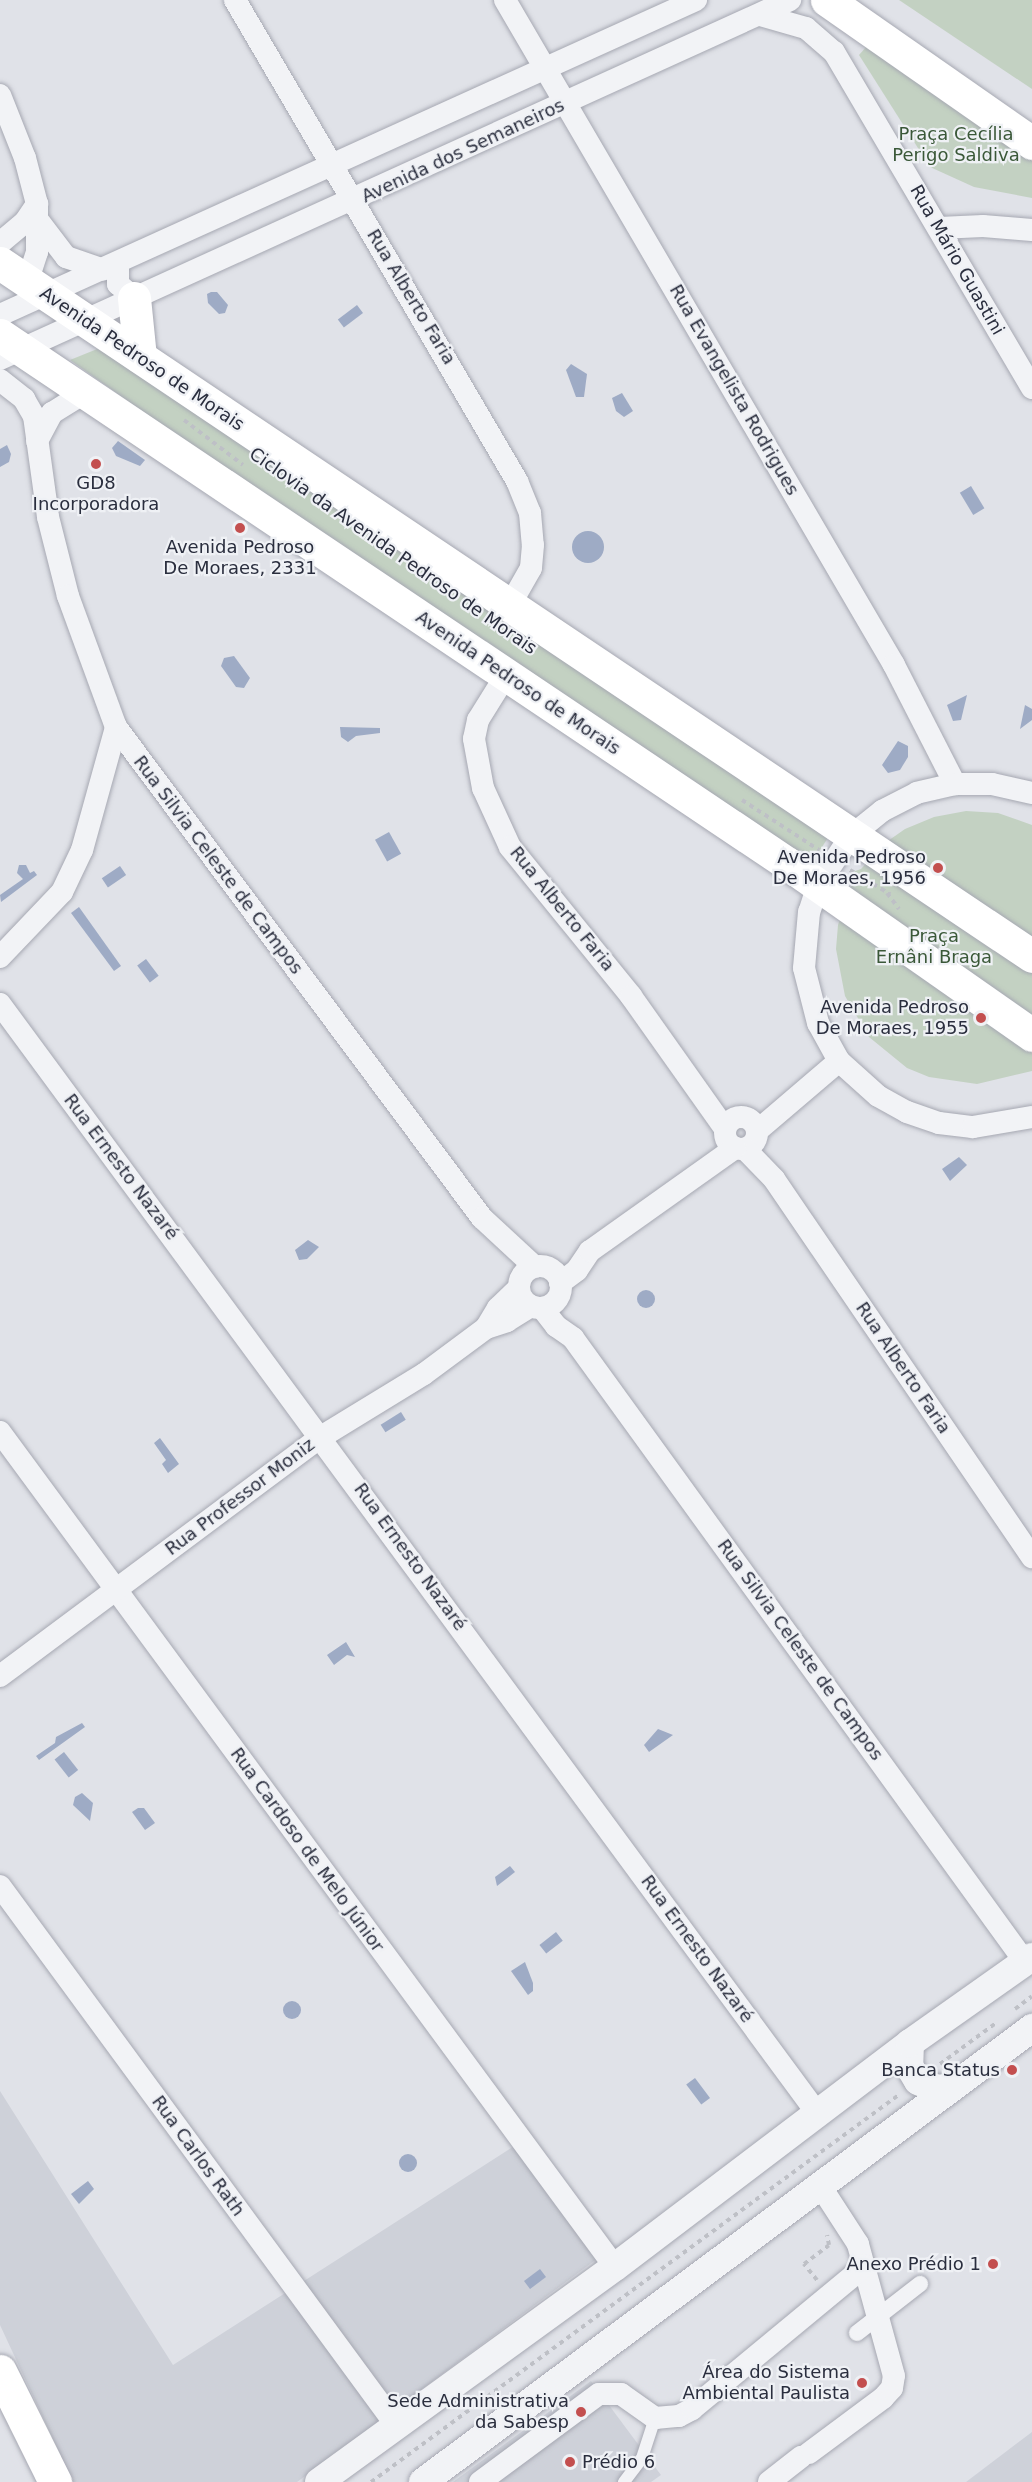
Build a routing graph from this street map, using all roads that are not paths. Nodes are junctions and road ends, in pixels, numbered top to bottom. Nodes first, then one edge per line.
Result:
1 (235, 0) edge
2 (505, 0) edge
3 (696, 0) edge
4 (790, 0) edge
5 (827, 0) edge
6 (760, 15) junction
7 (546, 68) junction
8 (0, 95) edge
9 (568, 103) junction
10 (1032, 143) edge
11 (333, 165) junction
12 (354, 201) junction
13 (38, 214) junction
14 (939, 228) junction
15 (1032, 230) edge
16 (0, 243) edge
17 (0, 263) edge
18 (111, 267) junction
19 (37, 288) junction
20 (134, 298) junction
21 (0, 315) edge
22 (85, 320) junction
23 (7, 348) edge
24 (140, 357) junction
25 (0, 380) edge
26 (1032, 388) edge
27 (85, 392) junction
28 (37, 441) junction
29 (510, 605) junction
30 (506, 675) junction
31 (116, 727) junction
32 (955, 784) junction
33 (1032, 793) edge
34 (834, 860) junction
35 (1032, 956) edge
36 (0, 957) edge
37 (0, 1004) edge
38 (1032, 1035) edge
39 (839, 1061) junction
40 (1032, 1117) edge
41 (741, 1133) junction
42 (539, 1286) junction
43 (0, 1432) edge
44 (321, 1437) junction
45 (1032, 1557) edge
46 (116, 1590) junction
47 (0, 1676) edge
48 (0, 1886) edge
49 (1029, 1960) edge
50 (1022, 2019) edge
51 (910, 2043) junction
52 (952, 2087) junction
53 (817, 2113) junction
54 (819, 2184) junction
55 (865, 2266) junction
56 (615, 2267) junction
57 (920, 2284) dead end
58 (879, 2316) junction
59 (857, 2333) dead end
60 (0, 2371) edge
61 (655, 2418) junction
62 (396, 2425) junction
63 (55, 2482) edge
64 (319, 2482) edge
65 (423, 2482) edge
66 (480, 2482) edge
67 (624, 2482) edge
68 (769, 2482) edge

1 - 11 street, Rua Alberto Faria
2 - 7 street, Rua Evangelista Rodrigues
3 - 7 street
4 - 6 street, Avenida dos Semaneiros
5 - 10 main road
6 - 9 street, Avenida dos Semaneiros
6 - 14 street, Rua Mário Guastini
7 - 9 street, Rua Evangelista Rodrigues
7 - 11 street
8 - 13 street
9 - 12 street, Avenida dos Semaneiros
9 - 32 street, Rua Evangelista Rodrigues
11 - 12 street, Rua Alberto Faria
11 - 18 street
12 - 20 street, Avenida dos Semaneiros
12 - 29 street, Rua Alberto Faria
13 - 16 street
13 - 18 street
13 - 19 street
14 - 15 street
14 - 26 street, Rua Mário Guastini
17 - 19 main road, Avenida Pedroso de Morais
18 - 19 street
18 - 20 street
19 - 21 street
19 - 22 main road, Avenida Pedroso de Morais
20 - 22 street, Avenida dos Semaneiros
20 - 24 main road
22 - 23 street, Avenida dos Semaneiros
22 - 24 main road, Avenida Pedroso de Morais
23 - 27 main road, Avenida Pedroso de Morais
24 - 29 main road, Avenida Pedroso de Morais
25 - 28 street, Rua Silvia Celeste de Campos
27 - 28 street
27 - 30 main road, Avenida Pedroso de Morais
28 - 31 street, Rua Silvia Celeste de Campos
29 - 34 main road, Avenida Pedroso de Morais
30 - 34 main road, Avenida Pedroso de Morais
30 - 41 street, Rua Alberto Faria
31 - 36 street
31 - 42 street, Rua Silvia Celeste de Campos
32 - 33 street
32 - 34 street
34 - 35 main road, Avenida Pedroso de Morais
34 - 38 main road, Avenida Pedroso de Morais
34 - 39 street
37 - 44 street, Rua Ernesto Nazaré
39 - 40 street
39 - 41 street, Rua Professor Moniz
41 - 42 street, Rua Professor Moniz
41 - 45 street, Rua Alberto Faria
42 - 44 street, Rua Professor Moniz
42 - 49 street, Rua Silvia Celeste de Campos
43 - 46 street, Rua Cardoso de Melo Júnior
44 - 46 street, Rua Professor Moniz
44 - 53 street, Rua Ernesto Nazaré
46 - 47 street, Rua Professor Moniz
46 - 56 street, Rua Cardoso de Melo Júnior
48 - 62 street, Rua Carlos Rath
49 - 51 street
50 - 52 street
51 - 52 street
51 - 53 street
52 - 54 street
53 - 56 street
54 - 55 street
54 - 65 street
55 - 58 street
55 - 61 street
56 - 62 street
57 - 58 street
58 - 59 street
58 - 68 street
60 - 63 main road
61 - 66 street
61 - 67 lane
62 - 64 street

